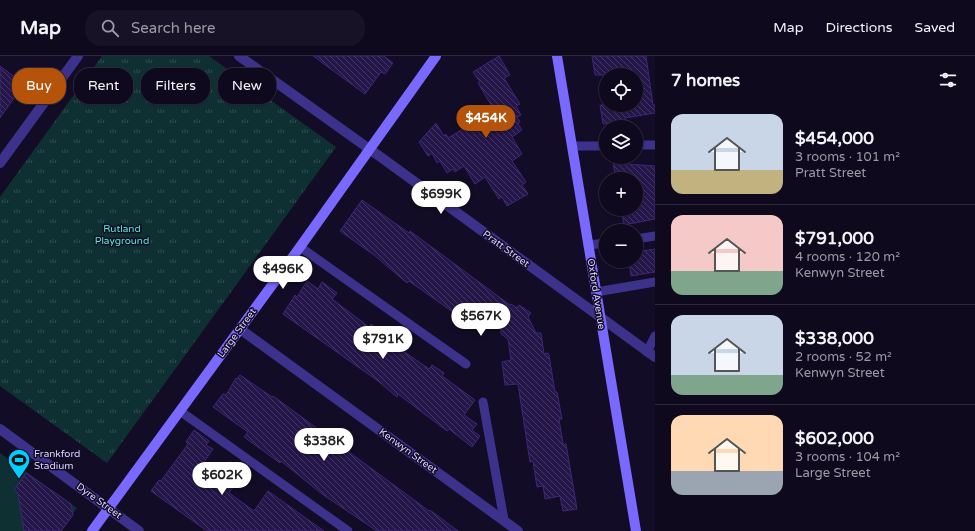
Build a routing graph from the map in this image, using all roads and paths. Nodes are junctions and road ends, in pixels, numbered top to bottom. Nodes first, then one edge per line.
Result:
1 (78, 56) edge
2 (239, 56) edge
3 (557, 56) edge
4 (432, 57) edge
5 (643, 145) edge
6 (655, 145) edge
7 (572, 146) junction
8 (599, 146) edge
9 (370, 149) junction
10 (1, 159) edge
11 (655, 236) edge
12 (643, 238) edge
13 (599, 244) edge
14 (588, 245) junction
15 (300, 247) junction
16 (655, 282) edge
17 (596, 292) junction
18 (600, 318) junction
19 (240, 329) junction
20 (655, 336) edge
21 (651, 354) edge
22 (466, 364) dead end
23 (483, 402) dead end
24 (180, 411) junction
25 (0, 428) edge
26 (108, 508) junction
27 (504, 520) junction
28 (92, 531) edge
29 (139, 531) edge
30 (348, 531) edge
31 (518, 531) edge
32 (636, 531) edge

1 - 10 street
2 - 9 street, Pratt Street
3 - 7 street, Oxford Avenue
4 - 9 street, Large Street
5 - 6 lane
7 - 8 lane
7 - 14 street, Oxford Avenue
9 - 15 street, Large Street
9 - 18 street, Pratt Street
11 - 12 lane
13 - 14 lane
14 - 17 street, Oxford Avenue
15 - 19 street, Large Street
15 - 22 lane
16 - 17 lane
17 - 18 street, Oxford Avenue
18 - 21 street, Pratt Street
18 - 32 street, Oxford Avenue
19 - 24 street, Large Street
19 - 27 street, Kenwyn Street
20 - 21 lane
23 - 27 lane
24 - 26 street, Large Street
24 - 30 lane
25 - 26 street, Dyre Street
26 - 28 street, Large Street
26 - 29 street, Dyre Street
27 - 31 street, Kenwyn Street

